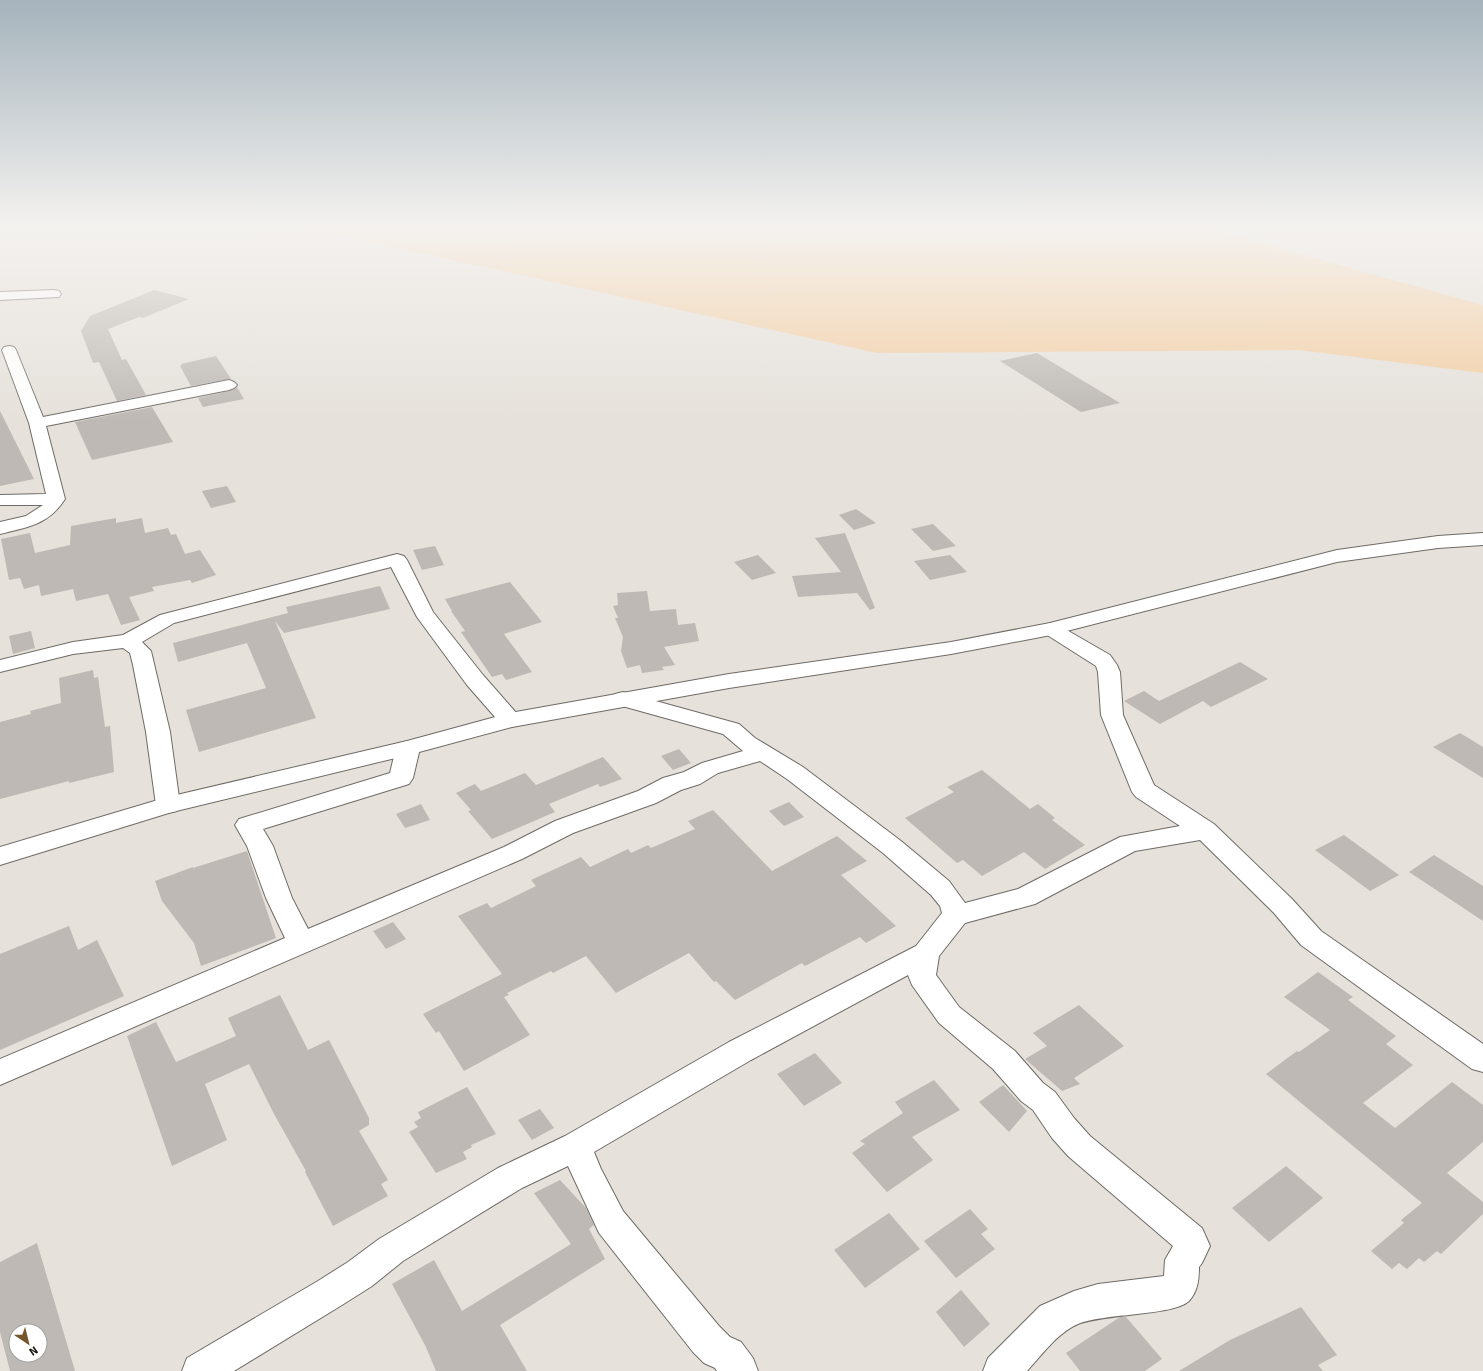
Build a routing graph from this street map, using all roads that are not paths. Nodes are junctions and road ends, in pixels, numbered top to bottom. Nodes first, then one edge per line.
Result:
1 (54, 294) dead end
2 (0, 296) edge
3 (9, 350) dead end
4 (229, 385) dead end
5 (37, 423) junction
6 (56, 499) junction
7 (0, 500) edge
8 (0, 528) edge
9 (1483, 539) edge
10 (1051, 629) junction
11 (128, 641) junction
12 (0, 666) edge
13 (623, 699) junction
14 (510, 720) junction
15 (408, 748) junction
16 (735, 748) junction
17 (168, 805) junction
18 (1205, 830) junction
19 (0, 856) edge
20 (956, 916) junction
21 (302, 944) junction
22 (926, 953) junction
23 (1483, 1060) edge
24 (0, 1072) edge
25 (576, 1146) junction
26 (200, 1371) edge
27 (740, 1371) edge
28 (1001, 1371) edge

1 - 2 street
3 - 5 street
4 - 5 street
5 - 6 street
6 - 7 street
6 - 8 street
9 - 10 street
10 - 13 street
10 - 18 street
11 - 12 street
11 - 14 street
11 - 17 street
13 - 14 street
13 - 16 street
14 - 15 street
15 - 17 street
15 - 21 street
16 - 20 street
16 - 21 street
17 - 19 street
18 - 20 street
18 - 23 street
20 - 22 street
21 - 24 street
22 - 25 street
22 - 28 street
25 - 26 street
25 - 27 street

